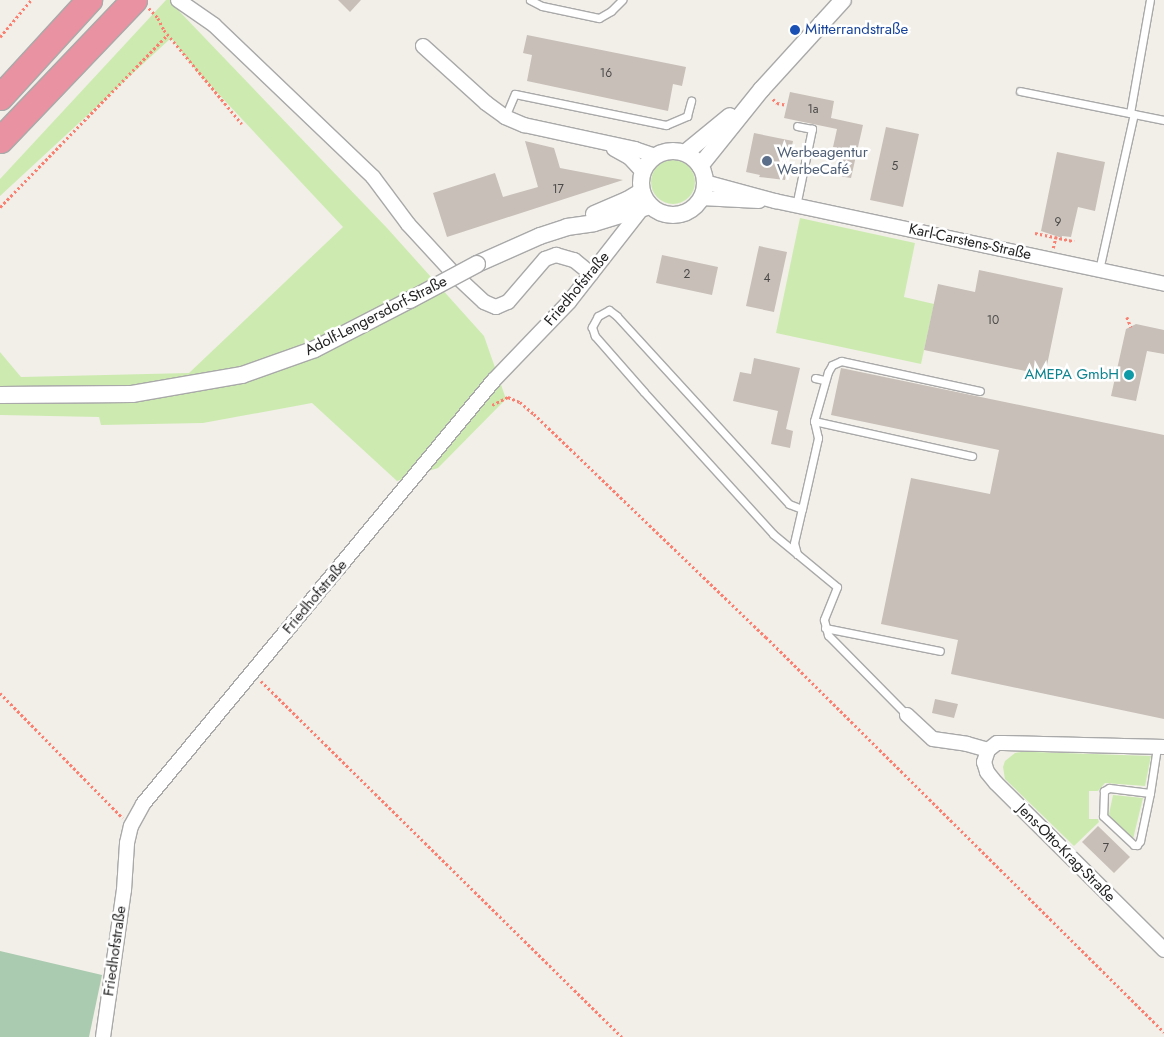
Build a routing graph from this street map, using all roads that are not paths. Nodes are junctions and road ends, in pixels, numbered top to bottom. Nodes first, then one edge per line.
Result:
1 (89, 0) edge
2 (178, 0) edge
3 (530, 0) edge
4 (622, 0) edge
5 (843, 0) edge
6 (1150, 0) edge
7 (134, 6) edge
8 (423, 46) dead end
9 (762, 89) junction
10 (1020, 91) dead end
11 (0, 97) edge
12 (691, 101) dead end
13 (1132, 113) junction
14 (505, 117) junction
15 (1164, 120) edge
16 (797, 126) dead end
17 (0, 140) edge
18 (603, 142) junction
19 (684, 153) junction
20 (655, 156) junction
21 (700, 166) junction
22 (643, 172) junction
23 (705, 182) junction
24 (642, 190) junction
25 (701, 198) junction
26 (775, 201) junction
27 (796, 206) junction
28 (646, 208) junction
29 (567, 228) junction
30 (1099, 270) junction
31 (590, 274) junction
32 (1164, 284) edge
33 (815, 378) dead end
34 (824, 380) junction
35 (980, 391) dead end
36 (0, 395) edge
37 (814, 420) junction
38 (972, 456) dead end
39 (802, 509) junction
40 (797, 554) junction
41 (825, 628) junction
42 (940, 651) dead end
43 (907, 715) joint
44 (1161, 747) edge
45 (988, 750) junction
46 (1150, 793) junction
47 (1164, 950) edge
48 (103, 1037) edge

1 - 11 highway
2 - 31 street
3 - 4 lane
5 - 9 street
6 - 13 lane
7 - 17 highway
8 - 14 street
9 - 19 street
9 - 21 street
10 - 13 lane
12 - 14 lane
13 - 15 lane
13 - 30 lane
14 - 18 street
16 - 27 lane
18 - 20 street
18 - 22 street
19 - 20 street
19 - 21 street
20 - 22 street
21 - 23 street
22 - 24 street
23 - 25 street
23 - 26 street, Karl-Carstens-Straße
24 - 28 street
24 - 29 street, Adolf-Lengersdorf-Straße
25 - 26 street, Karl-Carstens-Straße
25 - 28 street
26 - 27 street, Karl-Carstens-Straße
27 - 30 street, Karl-Carstens-Straße
28 - 29 street, Adolf-Lengersdorf-Straße
28 - 31 street, Friedhofstraße
29 - 36 street, Adolf-Lengersdorf-Straße, bridge
30 - 32 street, Karl-Carstens-Straße
31 - 48 street, Friedhofstraße
33 - 34 lane
34 - 35 lane
34 - 37 lane
37 - 38 lane
37 - 39 lane
39 - 40 lane
39 - 40 lane
40 - 41 lane
41 - 42 lane
41 - 43 lane
43 - 45 street
44 - 45 street
44 - 46 lane
45 - 47 street, Jens-Otto-Krag-Straße
46 - 46 lane

